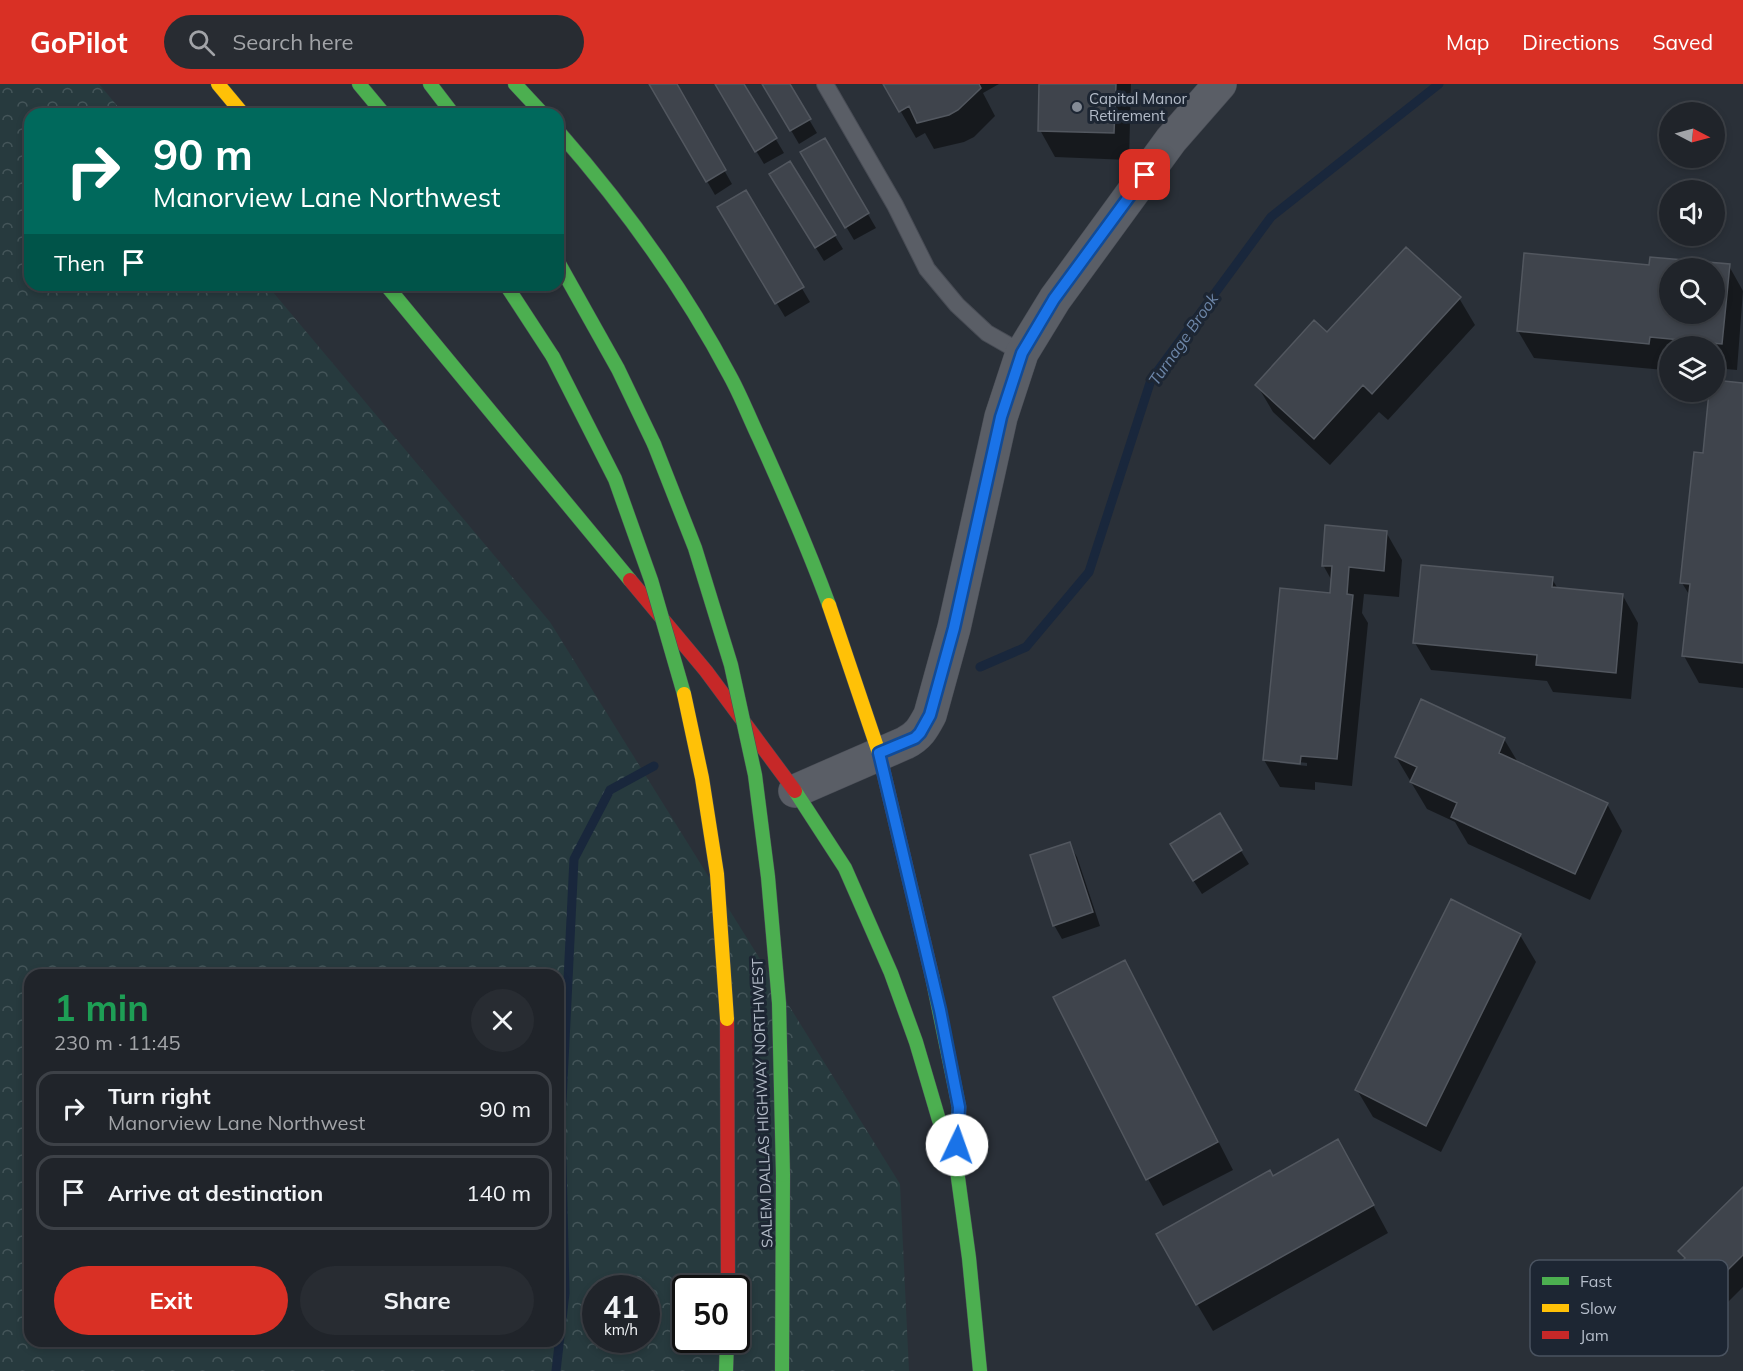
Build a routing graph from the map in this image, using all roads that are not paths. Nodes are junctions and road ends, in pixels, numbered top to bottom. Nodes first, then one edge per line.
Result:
1 (218, 84) edge
2 (359, 84) edge
3 (430, 84) edge
4 (515, 84) edge
5 (825, 84) edge
6 (1220, 84) edge
7 (238, 108) edge
8 (379, 108) edge
9 (448, 108) edge
10 (537, 108) edge
11 (564, 138) edge
12 (564, 273) edge
13 (391, 291) edge
14 (510, 291) edge
15 (1022, 353) junction
16 (879, 753) junction
17 (795, 791) junction
18 (956, 1163) junction
19 (728, 1275) edge
20 (726, 1353) edge
21 (726, 1371) edge
22 (782, 1371) edge
23 (980, 1371) edge

1 - 7 main road
2 - 8 main road
3 - 9 main road
4 - 10 main road
5 - 15 lane
6 - 15 street
11 - 16 main road
12 - 22 main road, SALEM DALLAS HIGHWAY NORTHWEST, bridge
13 - 17 main road
14 - 19 main road, bridge
15 - 16 street
16 - 17 street
16 - 18 main road
17 - 18 main road
18 - 23 main road
20 - 21 main road

